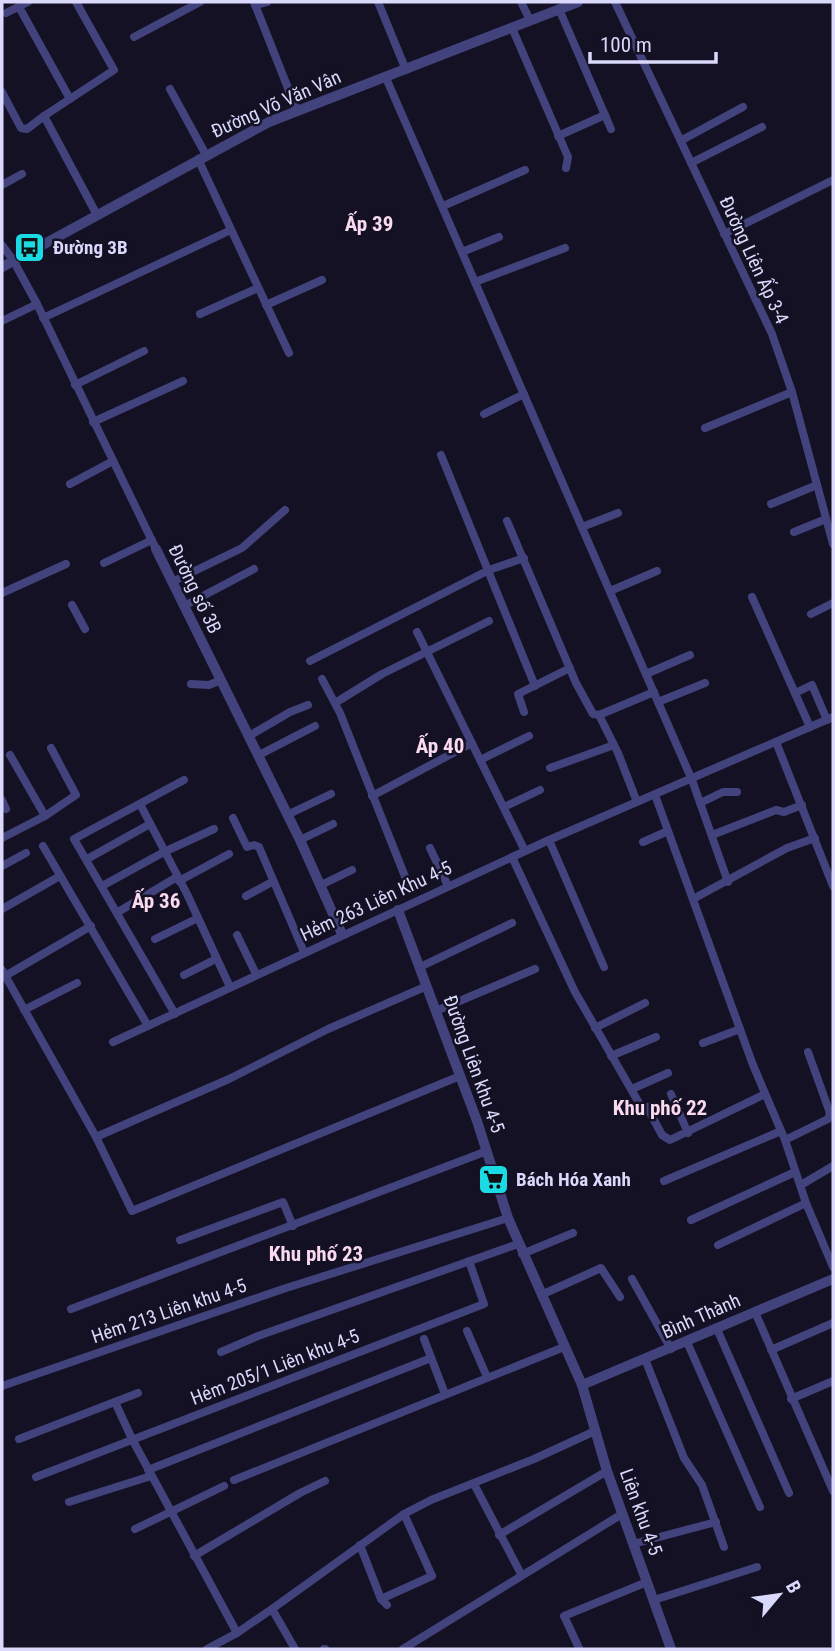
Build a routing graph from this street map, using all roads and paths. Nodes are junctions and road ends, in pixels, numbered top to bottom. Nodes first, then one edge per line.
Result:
1 (29, 2) edge
2 (76, 2) edge
3 (200, 2) edge
4 (267, 2) edge
5 (378, 2) edge
6 (521, 2) edge
7 (578, 2) edge
8 (615, 2) edge
9 (255, 3) edge
10 (19, 7) junction
11 (559, 9) junction
12 (6, 13) dead end
13 (530, 19) junction
14 (512, 27) junction
15 (134, 37) dead end
16 (406, 71) junction
17 (386, 78) junction
18 (170, 89) dead end
19 (2, 92) edge
20 (70, 99) junction
21 (743, 107) dead end
22 (297, 111) junction
23 (604, 115) junction
24 (44, 116) junction
25 (762, 127) dead end
26 (611, 129) dead end
27 (558, 136) junction
28 (682, 141) junction
29 (202, 157) junction
30 (691, 163) junction
31 (566, 168) dead end
32 (525, 170) dead end
33 (22, 174) dead end
34 (833, 180) edge
35 (2, 185) edge
36 (443, 206) junction
37 (97, 215) junction
38 (231, 230) junction
39 (724, 234) junction
40 (499, 237) dead end
41 (2, 245) edge
42 (565, 248) dead end
43 (463, 252) junction
44 (13, 260) junction
45 (2, 267) edge
46 (322, 280) dead end
47 (475, 282) junction
48 (258, 288) junction
49 (37, 304) junction
50 (266, 304) junction
51 (200, 314) dead end
52 (43, 317) junction
53 (2, 321) edge
54 (144, 351) dead end
55 (289, 353) dead end
56 (183, 380) dead end
57 (75, 386) junction
58 (792, 391) junction
59 (524, 394) junction
60 (484, 414) dead end
61 (93, 422) junction
62 (705, 428) dead end
63 (441, 455) dead end
64 (113, 461) junction
65 (69, 484) dead end
66 (817, 485) junction
67 (771, 504) dead end
68 (285, 510) dead end
69 (618, 513) dead end
70 (826, 519) junction
71 (507, 521) dead end
72 (582, 527) junction
73 (794, 532) dead end
74 (154, 544) junction
75 (833, 544) edge
76 (524, 558) junction
77 (104, 563) dead end
78 (66, 564) dead end
79 (254, 569) dead end
80 (489, 570) junction
81 (657, 571) dead end
82 (172, 582) junction
83 (610, 591) junction
84 (2, 593) edge
85 (752, 597) dead end
86 (833, 603) edge
87 (72, 606) dead end
88 (184, 606) junction
89 (811, 614) dead end
90 (489, 621) dead end
91 (85, 629) dead end
92 (417, 632) dead end
93 (427, 652) junction
94 (690, 655) dead end
95 (310, 661) dead end
96 (570, 668) junction
97 (646, 674) junction
98 (321, 679) dead end
99 (221, 680) junction
100 (705, 683) dead end
101 (191, 684) dead end
102 (535, 686) junction
103 (654, 692) junction
104 (795, 693) junction
105 (658, 702) junction
106 (335, 703) junction
107 (308, 705) dead end
108 (524, 712) dead end
109 (599, 715) junction
110 (830, 718) edge
111 (315, 726) dead end
112 (810, 727) junction
113 (249, 736) junction
114 (529, 736) dead end
115 (776, 742) junction
116 (472, 743) junction
117 (614, 745) junction
118 (51, 748) dead end
119 (10, 755) dead end
120 (259, 755) junction
121 (480, 760) junction
122 (550, 768) dead end
123 (184, 780) dead end
124 (692, 780) junction
125 (540, 790) dead end
126 (737, 792) dead end
127 (331, 794) dead end
128 (655, 795) junction
129 (372, 796) junction
130 (637, 802) junction
131 (700, 803) junction
132 (140, 804) junction
133 (802, 805) junction
134 (504, 807) junction
135 (287, 815) junction
136 (45, 816) junction
137 (233, 818) dead end
138 (150, 824) junction
139 (333, 824) dead end
140 (214, 829) dead end
141 (668, 831) junction
142 (712, 835) junction
143 (2, 838) edge
144 (815, 838) junction
145 (300, 840) junction
146 (549, 840) junction
147 (643, 842) dead end
148 (43, 846) dead end
149 (430, 848) dead end
150 (525, 851) junction
151 (164, 852) junction
152 (26, 853) dead end
153 (229, 854) dead end
154 (512, 857) junction
155 (87, 859) junction
156 (2, 866) edge
157 (352, 870) dead end
158 (60, 876) junction
159 (178, 879) junction
160 (272, 882) junction
161 (728, 882) junction
162 (408, 884) dead end
163 (321, 885) junction
164 (103, 886) junction
165 (448, 886) junction
166 (833, 886) edge
167 (246, 896) dead end
168 (693, 900) junction
169 (2, 909) edge
170 (398, 910) junction
171 (118, 912) junction
172 (196, 919) junction
173 (512, 923) dead end
174 (91, 926) junction
175 (342, 934) junction
176 (237, 935) dead end
177 (155, 939) dead end
178 (304, 952) junction
179 (216, 959) junction
180 (420, 967) junction
181 (604, 967) dead end
182 (536, 968) dead end
183 (3, 973) edge
184 (256, 974) junction
185 (184, 975) dead end
186 (77, 983) dead end
187 (427, 986) junction
188 (230, 987) junction
189 (645, 1003) dead end
190 (24, 1010) junction
191 (436, 1011) junction
192 (175, 1014) junction
193 (148, 1026) junction
194 (595, 1028) junction
195 (740, 1029) junction
196 (656, 1037) dead end
197 (113, 1042) dead end
198 (703, 1043) dead end
199 (808, 1052) dead end
200 (611, 1056) junction
201 (667, 1073) dead end
202 (460, 1076) junction
203 (632, 1089) junction
204 (671, 1094) dead end
205 (765, 1094) junction
206 (688, 1133) junction
207 (783, 1135) junction
208 (96, 1137) junction
209 (487, 1152) junction
210 (833, 1166) edge
211 (795, 1172) junction
212 (664, 1181) dead end
213 (801, 1185) junction
214 (806, 1203) junction
215 (508, 1218) junction
216 (691, 1220) dead end
217 (293, 1226) junction
218 (573, 1233) dead end
219 (180, 1240) dead end
220 (718, 1245) dead end
221 (520, 1249) junction
222 (469, 1261) junction
223 (833, 1266) edge
224 (632, 1279) dead end
225 (833, 1279) edge
226 (541, 1296) junction
227 (620, 1297) dead end
228 (71, 1309) dead end
229 (755, 1312) junction
230 (833, 1323) edge
231 (717, 1329) junction
232 (467, 1331) dead end
233 (424, 1339) dead end
234 (687, 1342) junction
235 (564, 1347) junction
236 (671, 1349) junction
237 (771, 1350) junction
238 (221, 1352) dead end
239 (431, 1358) junction
240 (645, 1359) junction
241 (487, 1377) junction
242 (833, 1381) edge
243 (582, 1385) junction
244 (2, 1386) edge
245 (138, 1393) dead end
246 (445, 1394) junction
247 (791, 1399) junction
248 (115, 1402) junction
249 (595, 1431) junction
250 (19, 1439) dead end
251 (132, 1439) junction
252 (607, 1471) junction
253 (150, 1473) junction
254 (36, 1476) dead end
255 (234, 1480) dead end
256 (326, 1480) dead end
257 (474, 1484) junction
258 (224, 1486) dead end
259 (833, 1491) edge
260 (789, 1493) dead end
261 (69, 1502) dead end
262 (760, 1507) dead end
263 (171, 1513) junction
264 (404, 1514) junction
265 (622, 1514) junction
266 (716, 1522) junction
267 (135, 1529) dead end
268 (499, 1535) junction
269 (633, 1544) junction
270 (360, 1545) junction
271 (724, 1547) dead end
272 (194, 1556) junction
273 (757, 1567) dead end
274 (521, 1574) junction
275 (647, 1582) junction
276 (654, 1600) junction
277 (272, 1609) junction
278 (237, 1633) junction
279 (220, 1646) edge
280 (579, 1648) edge
281 (207, 1649) edge
282 (295, 1649) edge
283 (402, 1649) edge
284 (671, 1649) edge

1 - 10 street
2 - 20 street
3 - 15 street
4 - 9 street
5 - 16 street
6 - 13 street
7 - 11 street, Đường Võ Văn Vân
8 - 28 street, Đường Liên Ấp 3-4
9 - 22 street
10 - 12 street
10 - 20 street
11 - 13 street, Đường Võ Văn Vân
11 - 23 street
13 - 14 street, Đường Võ Văn Vân
14 - 16 street, Đường Võ Văn Vân
14 - 27 street
16 - 17 street, Đường Võ Văn Vân
17 - 22 street, Đường Võ Văn Vân
17 - 36 street
18 - 29 street
19 - 24 street
20 - 24 street
21 - 28 street
22 - 29 street, Đường Võ Văn Vân
23 - 26 street
23 - 27 street
24 - 37 street
25 - 30 street
27 - 31 street
28 - 30 street, Đường Liên Ấp 3-4
29 - 37 street, Đường Võ Văn Vân
29 - 38 street
30 - 39 street, Đường Liên Ấp 3-4
32 - 36 street
33 - 35 street
34 - 39 street
36 - 43 street
37 - 44 street, Đường Võ Văn Vân
38 - 48 street
38 - 52 street
39 - 58 street, Đường Liên Ấp 3-4
40 - 43 street
41 - 44 street, Đường số 3B
42 - 47 street
43 - 47 street
44 - 45 street, Đường Võ Văn Vân
44 - 49 street, Đường số 3B
46 - 50 street
47 - 59 street
48 - 50 street
48 - 51 street
49 - 52 street, Đường số 3B
49 - 53 street
50 - 55 street
52 - 57 street, Đường số 3B
54 - 57 street
56 - 61 street
57 - 61 street, Đường số 3B
58 - 62 street
58 - 66 street, Đường Liên Ấp 3-4
59 - 60 street
59 - 72 street
61 - 64 street, Đường số 3B
63 - 80 street
64 - 65 street
64 - 74 street, Đường số 3B
66 - 67 street
66 - 70 street, Đường Liên Ấp 3-4
68 - 82 street
69 - 72 street
70 - 73 street
70 - 75 street, Đường Liên Ấp 3-4
71 - 76 street
72 - 83 street
74 - 77 street
74 - 82 street, Đường số 3B
76 - 80 street
76 - 96 street
78 - 84 street
79 - 88 street
80 - 95 street
80 - 102 street
81 - 83 street
82 - 88 street, Đường số 3B
83 - 97 street
85 - 104 street
86 - 89 street
87 - 91 street
88 - 99 street, Đường số 3B
90 - 93 street
92 - 93 street
93 - 106 street
93 - 116 street
94 - 97 street
96 - 102 street
96 - 109 street
97 - 103 street
98 - 106 street
99 - 101 street
99 - 113 street, Đường số 3B
100 - 105 street
102 - 108 street
103 - 105 street
103 - 109 street
104 - 110 street
104 - 112 street
105 - 124 street
106 - 129 street
107 - 113 street
109 - 117 street
110 - 112 street, Hẻm 263 Liên Khu 4-5
111 - 120 street
112 - 115 street, Hẻm 263 Liên Khu 4-5
113 - 120 street, Đường số 3B
114 - 121 street
115 - 124 street, Hẻm 263 Liên Khu 4-5
115 - 133 street
116 - 121 street
116 - 129 street
117 - 122 street
117 - 130 street
118 - 136 street
119 - 136 street
120 - 135 street, Đường số 3B
121 - 134 street
123 - 132 street
124 - 128 street, Hẻm 263 Liên Khu 4-5
124 - 131 street
125 - 134 street
126 - 131 street
127 - 135 street
128 - 130 street, Hẻm 263 Liên Khu 4-5
128 - 141 street
129 - 162 street
130 - 146 street, Hẻm 263 Liên Khu 4-5
131 - 142 street
132 - 138 street
132 - 155 street
133 - 142 street
133 - 144 street
134 - 150 street
135 - 145 street, Đường số 3B
136 - 143 street
137 - 160 street
138 - 151 street
138 - 155 street
139 - 145 street
140 - 151 street
141 - 147 street
141 - 168 street
142 - 161 street
144 - 161 street
144 - 166 street
145 - 163 street, Đường số 3B
146 - 150 street, Hẻm 263 Liên Khu 4-5
146 - 181 street
148 - 158 street
149 - 165 street
150 - 154 street, Hẻm 263 Liên Khu 4-5
151 - 159 street
151 - 164 street
152 - 156 street
153 - 159 street
154 - 165 street, Hẻm 263 Liên Khu 4-5
154 - 194 street
155 - 164 street
157 - 163 street
158 - 169 street
158 - 174 street
159 - 171 street
159 - 172 street
160 - 167 street
160 - 178 street
161 - 168 street
163 - 175 street, Đường số 3B
164 - 171 street
165 - 170 street, Hẻm 263 Liên Khu 4-5
168 - 195 street
170 - 175 street, Hẻm 263 Liên Khu 4-5
170 - 180 street, Đường Liên khu 4-5
171 - 192 street
172 - 177 street
172 - 179 street
173 - 180 street
174 - 183 street
174 - 193 street
175 - 178 street, Hẻm 263 Liên Khu 4-5
176 - 184 street
178 - 184 street, Hẻm 263 Liên Khu 4-5
179 - 185 street
179 - 188 street
180 - 187 street, Đường Liên khu 4-5
182 - 191 street
183 - 190 street
184 - 188 street, Hẻm 263 Liên Khu 4-5
186 - 190 street
187 - 191 street, Đường Liên khu 4-5
187 - 208 street
188 - 192 street, Hẻm 263 Liên Khu 4-5
189 - 194 street
190 - 208 street
191 - 202 street, Đường Liên khu 4-5
192 - 193 street, Hẻm 263 Liên Khu 4-5
193 - 197 street, Hẻm 263 Liên Khu 4-5
194 - 200 street
195 - 198 street
195 - 205 street
196 - 200 street
199 - 207 street
200 - 203 street
201 - 203 street
202 - 208 street
202 - 209 street, Đường Liên khu 4-5
203 - 206 street
204 - 206 street
205 - 206 street
205 - 207 street
207 - 211 street
207 - 212 street
209 - 215 street, Đường Liên khu 4-5
209 - 217 street
210 - 213 street
211 - 213 street
211 - 216 street
213 - 214 street
214 - 220 street
214 - 223 street
215 - 221 street, Đường Liên khu 4-5
215 - 244 street, Hẻm 213 Liên khu 4-5
217 - 219 street
217 - 228 street
218 - 221 street
221 - 222 street
221 - 226 street, Đường Liên khu 4-5
222 - 238 street
222 - 251 street, Hẻm 205/1 Liên khu 4-5
224 - 236 street
225 - 229 street, Bình Thành
226 - 227 street
226 - 235 street, Đường Liên khu 4-5
229 - 231 street, Bình Thành
229 - 237 street
230 - 237 street
231 - 234 street, Bình Thành
231 - 260 street
232 - 241 street
233 - 239 street
234 - 236 street, Bình Thành
234 - 262 street
235 - 241 street
235 - 243 street, Đường Liên khu 4-5
236 - 240 street, Bình Thành
237 - 247 street
239 - 246 street
239 - 253 street
240 - 243 street, Bình Thành
240 - 266 street
241 - 246 street
242 - 247 street
243 - 249 street, Liên khu 4-5
245 - 248 street
246 - 255 street
247 - 259 street
248 - 250 street
248 - 251 street
249 - 252 street, Liên khu 4-5
249 - 257 street
251 - 253 street
251 - 254 street, Hẻm 205/1 Liên khu 4-5
252 - 265 street, Liên khu 4-5
252 - 268 street
253 - 261 street
253 - 263 street
256 - 272 street
257 - 264 street
257 - 268 street
258 - 263 street
263 - 267 street
263 - 272 street
264 - 270 street
264 - 270 street
265 - 269 street, Liên khu 4-5
265 - 274 street
266 - 269 street
266 - 271 street
268 - 274 street
269 - 275 street, Liên khu 4-5
270 - 277 street
272 - 278 street
273 - 276 street
274 - 283 street
275 - 276 street, Liên khu 4-5
275 - 280 street
276 - 284 street, Liên khu 4-5
277 - 278 street
277 - 282 street
278 - 279 street
279 - 281 street

